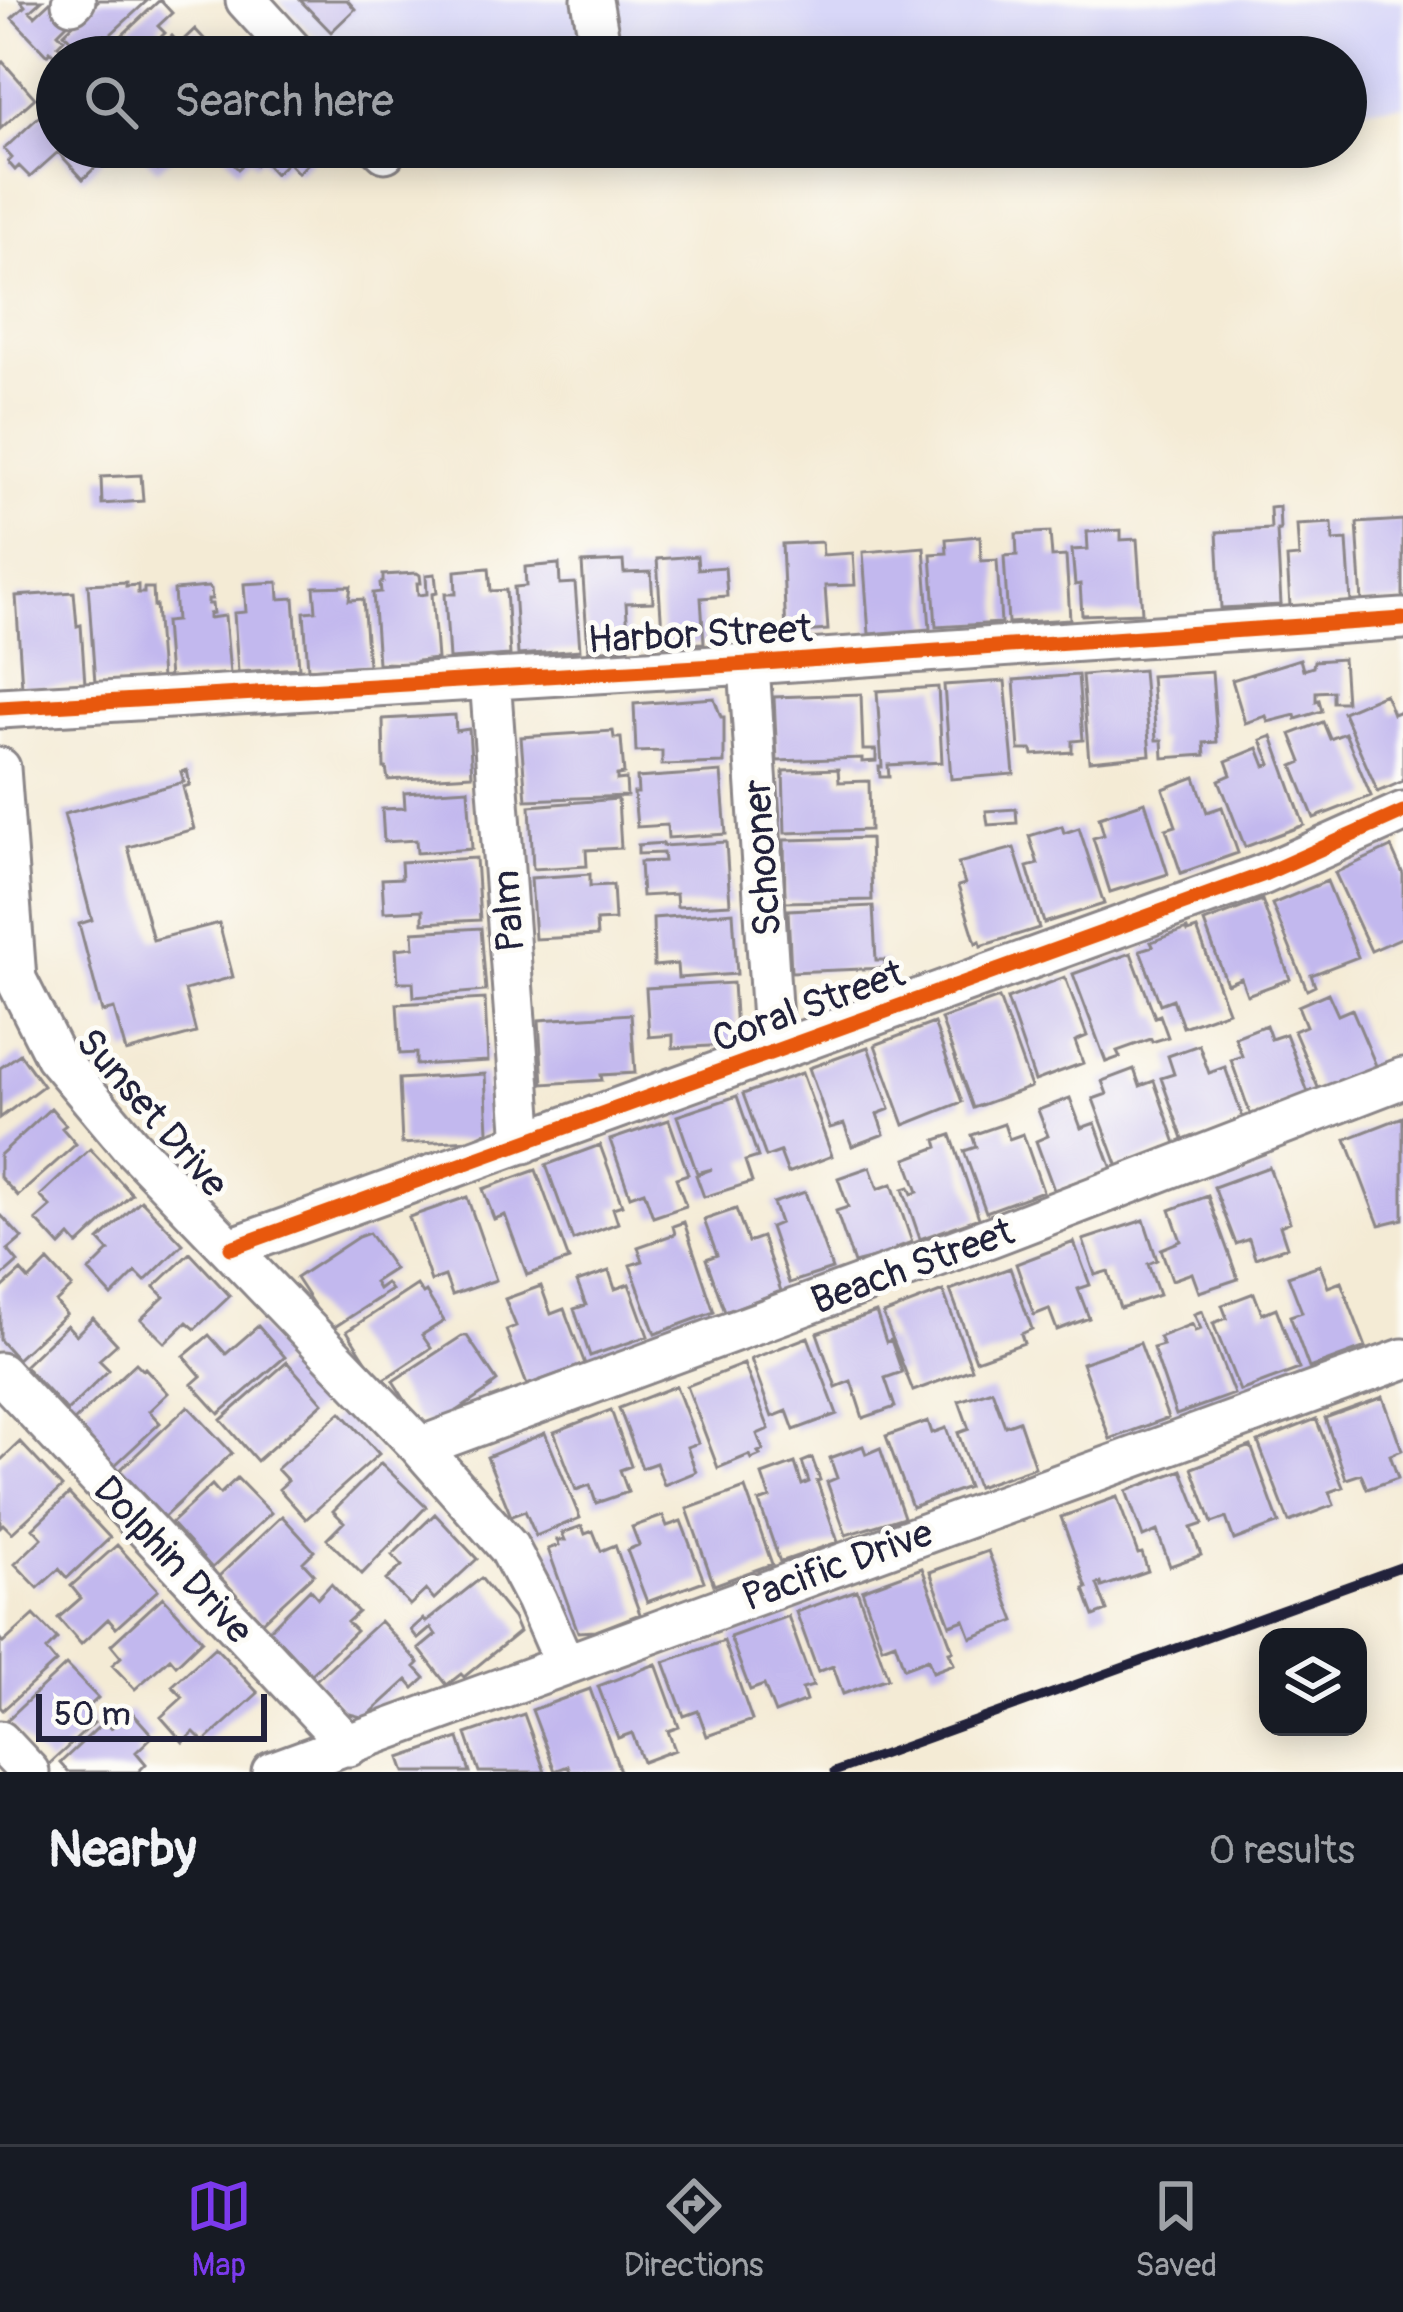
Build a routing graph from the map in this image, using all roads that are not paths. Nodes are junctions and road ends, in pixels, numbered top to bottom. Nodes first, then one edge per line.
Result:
1 (247, 0) edge
2 (592, 0) edge
3 (279, 36) edge
4 (598, 36) edge
5 (1403, 620) edge
6 (749, 664) junction
7 (490, 678) junction
8 (0, 707) edge
9 (0, 769) edge
10 (1403, 812) edge
11 (8, 979) edge
12 (774, 1052) junction
13 (1403, 1078) edge
14 (524, 1143) junction
15 (231, 1248) junction
16 (1403, 1359) edge
17 (0, 1373) edge
18 (420, 1447) junction
19 (564, 1663) junction
20 (0, 1742) edge
21 (349, 1746) junction
22 (29, 1772) edge
23 (272, 1772) edge

1 - 3 street
2 - 4 street
5 - 6 street, Harbor Street
6 - 7 street, Harbor Street
6 - 12 street, Schooner
7 - 8 street, Harbor Street
7 - 14 street, Palm
9 - 11 street, Sunset Drive
10 - 12 street, Coral Street
11 - 15 street, Sunset Drive
12 - 14 street, Coral Street
13 - 18 street, Beach Street
14 - 15 street, Coral Street
15 - 18 street, Sunset Drive
16 - 19 street, Pacific Drive
17 - 21 street, Dolphin Drive
18 - 19 street, Sunset Drive
19 - 21 street, Pacific Drive
20 - 22 street
21 - 23 street, Pacific Drive

